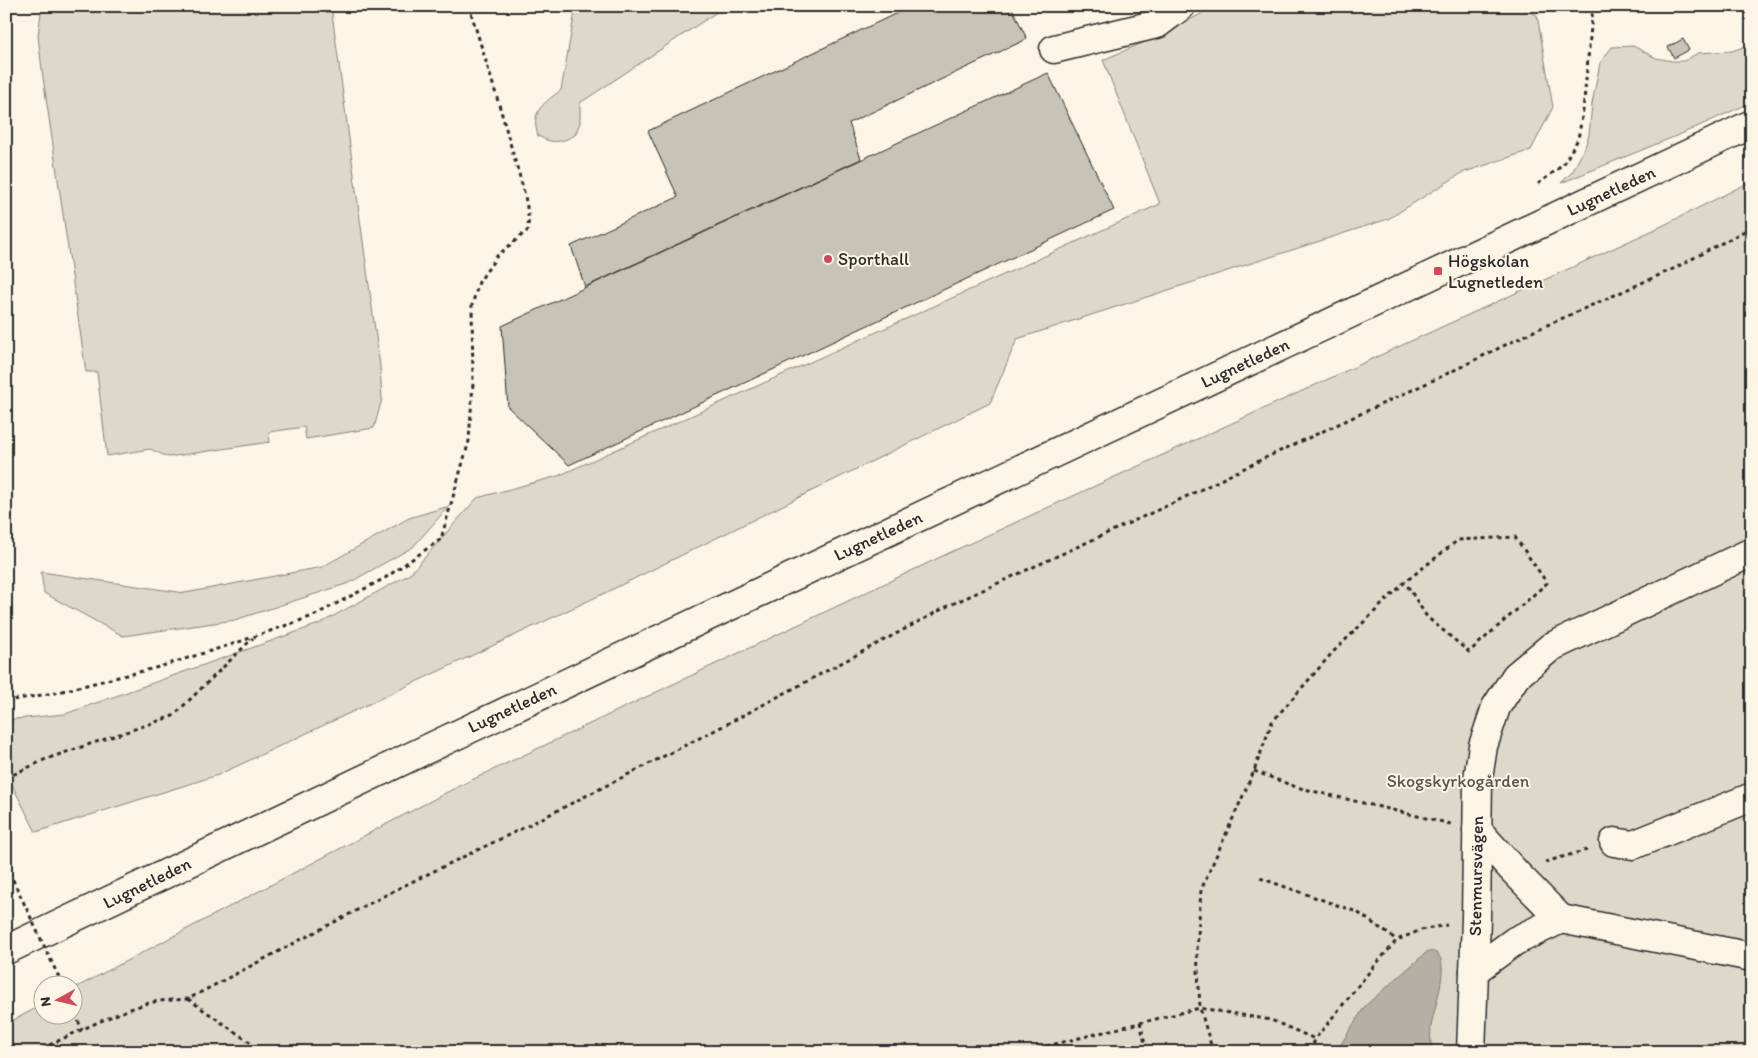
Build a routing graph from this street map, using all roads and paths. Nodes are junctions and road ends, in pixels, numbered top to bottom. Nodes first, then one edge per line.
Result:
1 (469, 6) edge
2 (1182, 6) edge
3 (1593, 6) edge
4 (1054, 50) dead end
5 (1752, 124) edge
6 (1538, 184) dead end
7 (1752, 227) edge
8 (1752, 552) edge
9 (1405, 582) junction
10 (255, 636) junction
11 (6, 701) edge
12 (1254, 771) junction
13 (6, 778) edge
14 (1752, 797) edge
15 (1477, 830) junction
16 (1614, 842) dead end
17 (6, 865) edge
18 (1260, 878) dead end
19 (1476, 918) junction
20 (1561, 919) junction
21 (1397, 940) junction
22 (6, 950) edge
23 (1752, 956) edge
24 (1474, 971) junction
25 (58, 976) edge
26 (188, 999) junction
27 (1200, 1008) junction
28 (1140, 1022) junction
29 (80, 1026) edge
30 (82, 1030) junction
31 (1316, 1039) junction
32 (35, 1052) edge
33 (259, 1052) edge
34 (854, 1052) edge
35 (871, 1052) edge
36 (1023, 1052) edge
37 (1147, 1052) edge
38 (1213, 1052) edge
39 (1311, 1052) edge
40 (1471, 1052) edge

1 - 10 path
2 - 4 main road
3 - 6 path
5 - 22 main road, Lugnetleden
7 - 26 path
8 - 15 main road, Stenmursvägen
9 - 9 path
9 - 12 path
10 - 11 path
10 - 13 path
12 - 15 path
12 - 27 path
14 - 16 main road
15 - 19 main road, Stenmursvägen
15 - 20 main road
17 - 25 path, bridge
18 - 21 path
19 - 21 path
19 - 24 main road, Stenmursvägen
20 - 23 main road
20 - 24 main road
21 - 31 path
24 - 40 main road, Stenmursvägen
26 - 30 path
26 - 33 path
27 - 28 path
27 - 31 path
27 - 38 path
28 - 36 path
28 - 37 path
29 - 30 path
30 - 32 path
31 - 39 path
34 - 35 path

